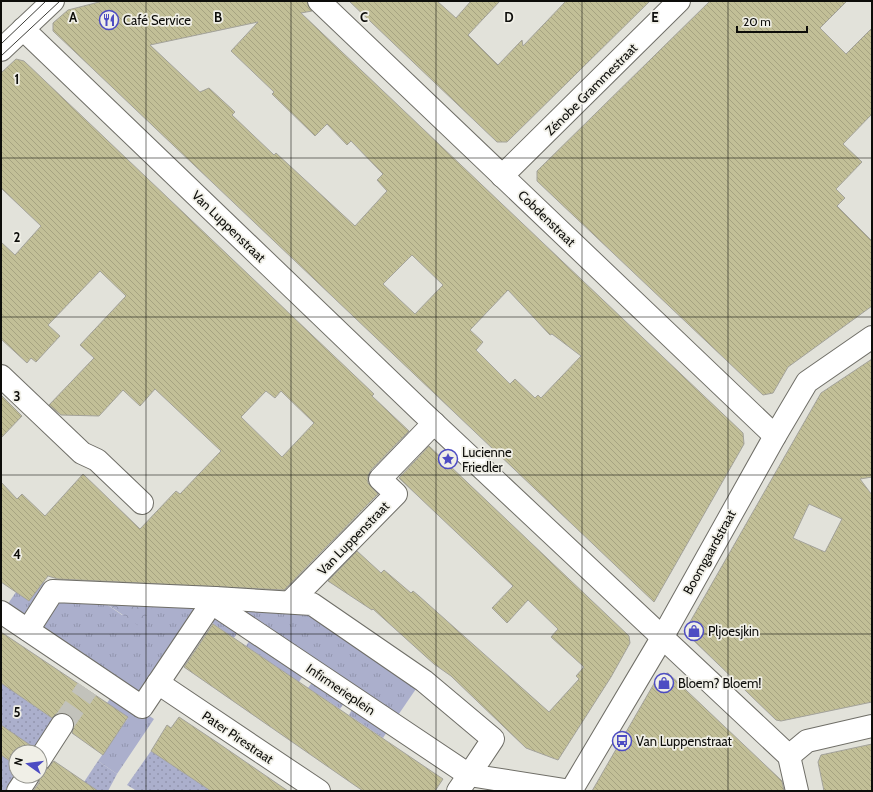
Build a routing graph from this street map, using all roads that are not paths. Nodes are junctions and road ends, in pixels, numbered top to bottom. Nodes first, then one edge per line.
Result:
1 (53, 1) edge
2 (319, 1) edge
3 (679, 1) edge
4 (23, 29) junction
5 (1, 50) edge
6 (502, 176) junction
7 (872, 336) edge
8 (1, 376) edge
9 (434, 423) junction
10 (775, 436) junction
11 (142, 503) dead end
12 (213, 601) junction
13 (290, 602) junction
14 (1, 612) edge
15 (28, 630) junction
16 (662, 638) junction
17 (158, 683) junction
18 (62, 725) tunnel mouth
19 (872, 726) edge
20 (48, 747) edge
21 (789, 756) junction
22 (464, 783) edge
23 (319, 791) edge
24 (571, 791) edge
25 (797, 791) edge

1 - 4 street
2 - 6 street, Cobdenstraat
3 - 6 street, Zénobe Grammestraat
4 - 5 street
4 - 9 street, Van Luppenstraat
6 - 10 street, Cobdenstraat
7 - 10 street, Boomgaardstraat
8 - 11 street
9 - 13 street, Van Luppenstraat
9 - 16 street, Van Luppenstraat
10 - 16 street, Boomgaardstraat
12 - 13 street
12 - 15 street
12 - 17 street
12 - 22 street, Infirmerieplein
13 - 22 street
14 - 15 street
15 - 17 street
16 - 21 street, Van Luppenstraat
16 - 24 street, Boomgaardstraat
17 - 23 street, Pater Pirestraat
18 - 20 street
19 - 21 street
21 - 25 street
22 - 24 street, Infirmerieplein

